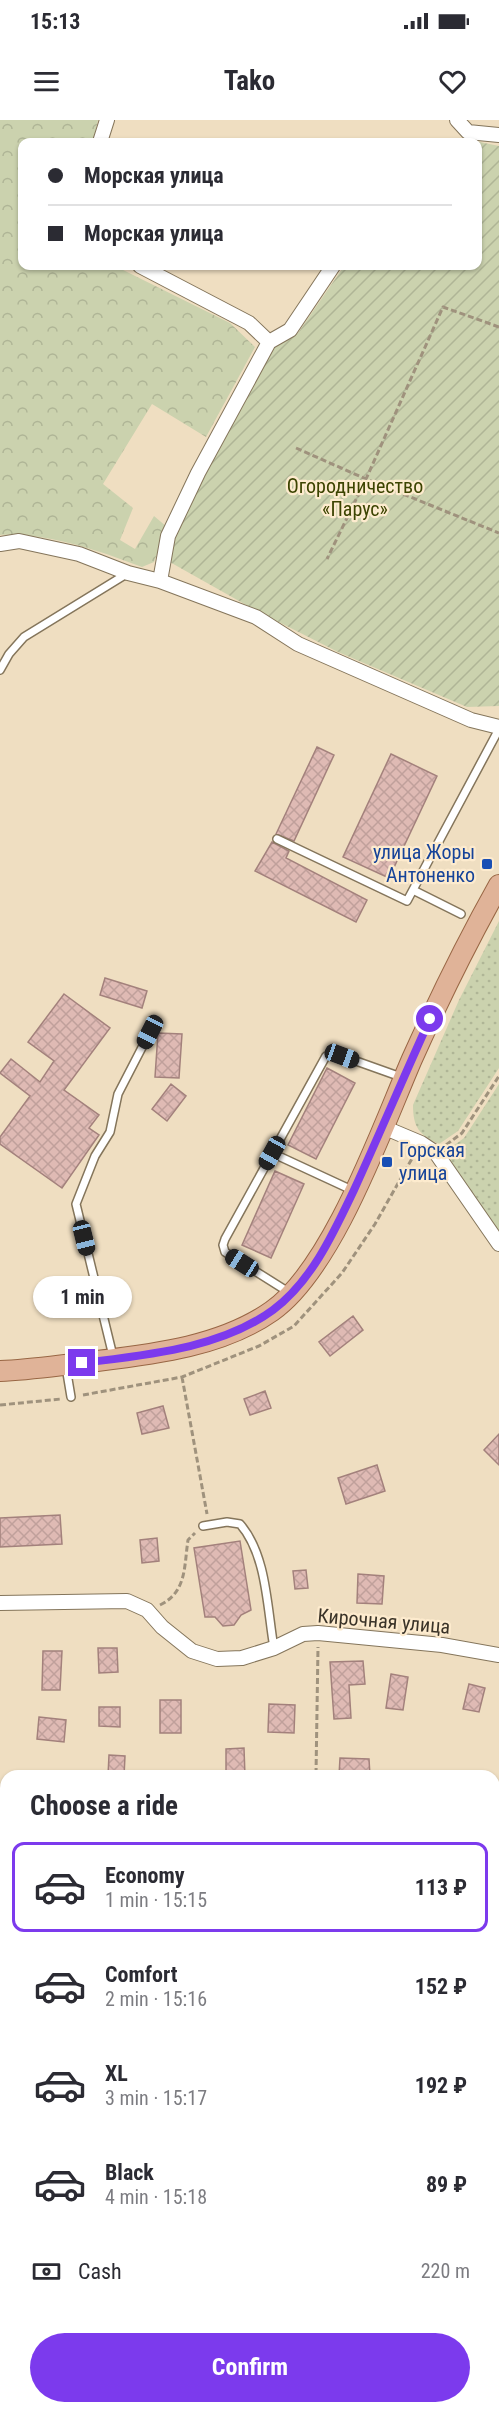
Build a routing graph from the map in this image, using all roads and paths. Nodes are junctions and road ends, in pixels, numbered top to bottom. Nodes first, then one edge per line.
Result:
1 (107, 120) edge
2 (457, 120) edge
3 (499, 135) edge
4 (464, 137) edge
5 (101, 138) edge
6 (148, 270) edge
7 (330, 270) edge
8 (499, 327) edge
9 (269, 342) junction
10 (296, 448) dead end
11 (366, 479) junction
12 (499, 533) edge
13 (0, 544) edge
14 (327, 559) dead end
15 (128, 573) junction
16 (160, 581) junction
17 (0, 670) edge
18 (499, 728) edge
19 (277, 839) dead end
20 (499, 885) edge
21 (413, 890) junction
22 (461, 914) dead end
23 (150, 1032) dead end
24 (499, 1076) edge
25 (404, 1078) junction
26 (383, 1127) junction
27 (272, 1153) junction
28 (436, 1153) junction
29 (354, 1191) junction
30 (499, 1244) edge
31 (291, 1294) junction
32 (114, 1359) junction
33 (66, 1365) junction
34 (0, 1371) edge
35 (182, 1377) dead end
36 (71, 1397) dead end
37 (206, 1526) junction
38 (0, 1603) edge
39 (147, 1611) junction
40 (318, 1633) junction
41 (274, 1648) junction
42 (499, 1655) edge
43 (316, 1770) edge

1 - 5 street
2 - 4 street
3 - 4 street
6 - 9 street
7 - 9 street
8 - 11 path
9 - 16 street
10 - 11 path
11 - 12 path
11 - 14 path
13 - 15 street
15 - 16 street
15 - 17 lane
16 - 18 street
18 - 21 lane
19 - 21 lane
20 - 25 main road
21 - 22 lane
23 - 32 lane
24 - 28 path
25 - 26 main road
25 - 27 lane
26 - 28 street
26 - 29 main road
27 - 29 lane
27 - 31 lane
28 - 30 street
29 - 31 main road
31 - 32 main road
32 - 33 main road
33 - 34 main road
33 - 36 lane
35 - 37 path
37 - 39 path
37 - 41 lane
38 - 39 street, Кирочная улица
39 - 41 street, Кирочная улица
40 - 41 street, Кирочная улица
40 - 42 street, Кирочная улица
40 - 43 path

